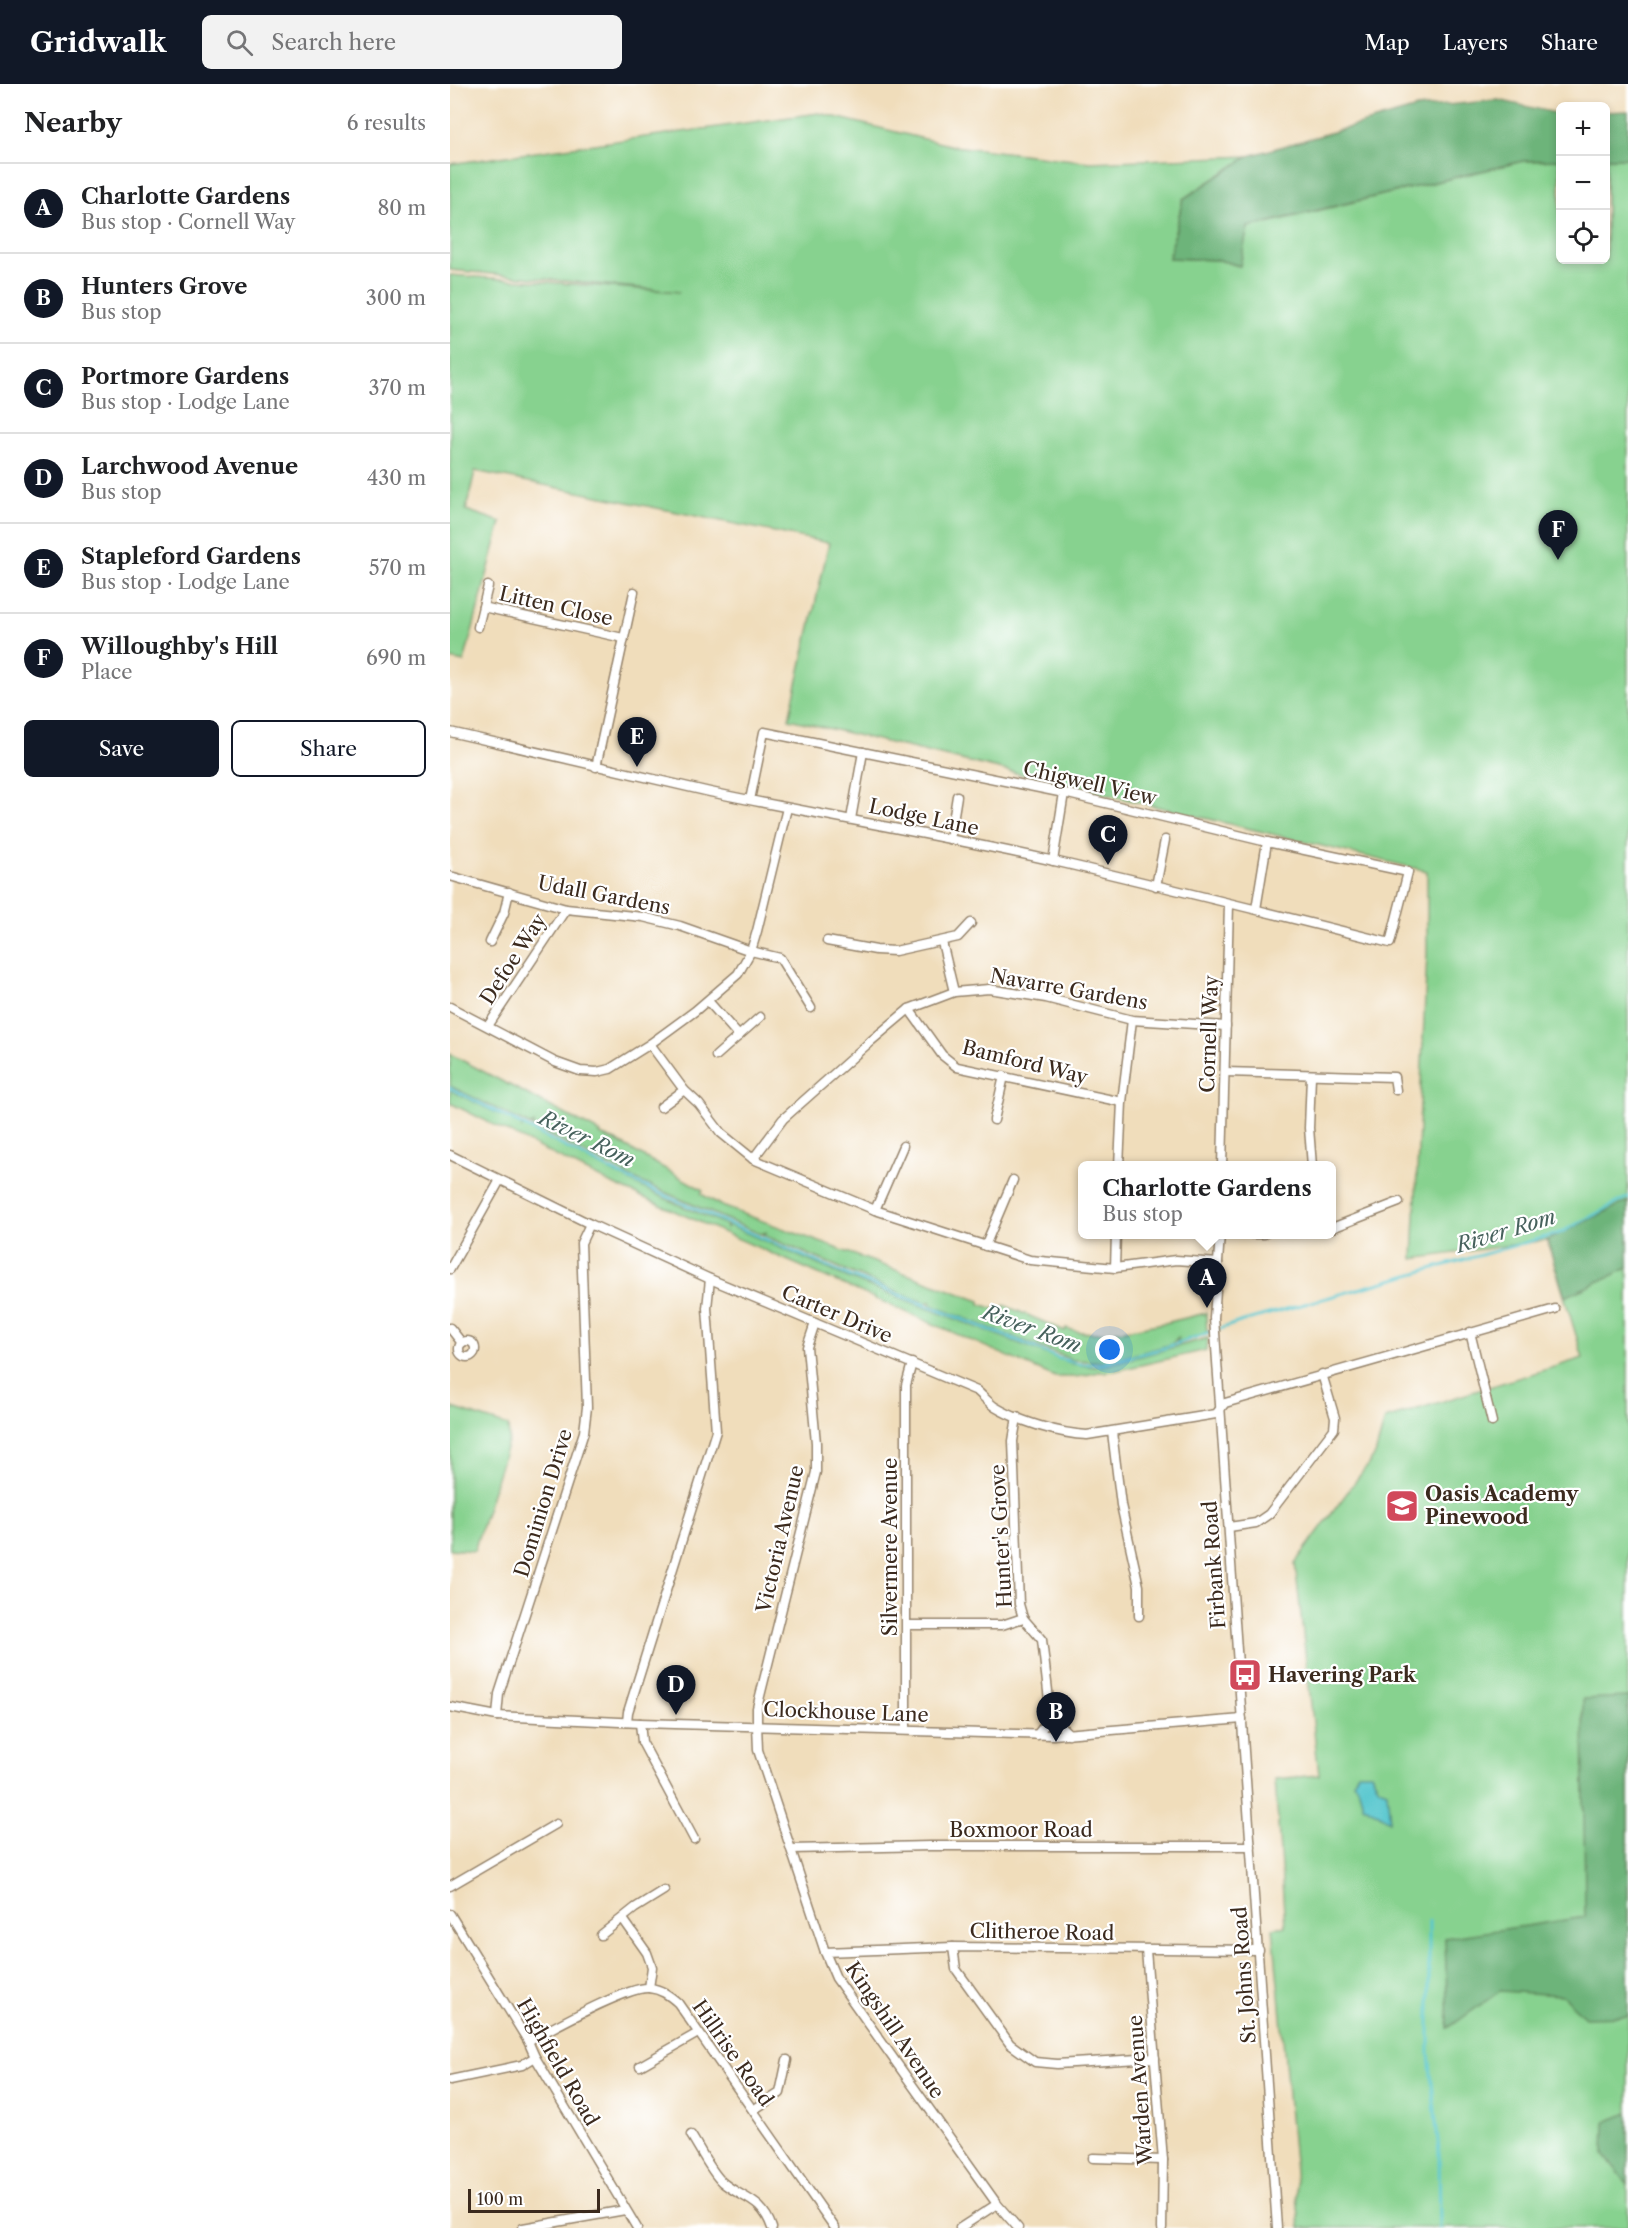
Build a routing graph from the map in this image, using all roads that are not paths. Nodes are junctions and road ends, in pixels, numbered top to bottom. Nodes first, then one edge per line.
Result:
1 (488, 586) dead end
2 (634, 592) dead end
3 (483, 607) junction
4 (478, 627) dead end
5 (623, 638) junction
6 (450, 732) edge
7 (863, 752) junction
8 (596, 767) junction
9 (1064, 793) junction
10 (957, 796) dead end
11 (750, 800) junction
12 (787, 808) junction
13 (851, 819) junction
14 (950, 839) junction
15 (1165, 840) dead end
16 (1267, 842) junction
17 (1053, 861) junction
18 (450, 876) edge
19 (1156, 886) junction
20 (510, 892) junction
21 (1229, 904) junction
22 (566, 909) junction
23 (1257, 909) junction
24 (971, 923) dead end
25 (827, 941) dead end
26 (490, 942) dead end
27 (942, 942) junction
28 (1390, 943) joint
29 (751, 951) junction
30 (954, 992) junction
31 (708, 1001) junction
32 (450, 1007) edge
33 (811, 1008) dead end
34 (909, 1010) junction
35 (760, 1017) dead end
36 (1132, 1020) junction
37 (488, 1026) junction
38 (1226, 1026) junction
39 (739, 1036) junction
40 (650, 1044) junction
41 (716, 1056) dead end
42 (1225, 1072) junction
43 (1004, 1076) junction
44 (1311, 1076) junction
45 (684, 1090) junction
46 (1396, 1090) dead end
47 (1122, 1102) junction
48 (661, 1107) dead end
49 (994, 1120) dead end
50 (903, 1146) dead end
51 (450, 1155) edge
52 (753, 1159) junction
53 (1119, 1161) edge
54 (1222, 1161) edge
55 (1312, 1161) edge
56 (501, 1179) junction
57 (1013, 1180) dead end
58 (1399, 1202) dead end
59 (875, 1210) junction
60 (591, 1224) junction
61 (1336, 1226) edge
62 (1116, 1239) edge
63 (1220, 1239) edge
64 (985, 1246) junction
65 (1218, 1263) junction
66 (1115, 1268) junction
67 (450, 1269) edge
68 (710, 1279) junction
69 (1555, 1309) dead end
70 (815, 1323) junction
71 (450, 1328) edge
72 (1470, 1332) junction
73 (462, 1344) dead end
74 (912, 1364) junction
75 (1322, 1374) junction
76 (1221, 1408) junction
77 (1017, 1417) junction
78 (1492, 1422) dead end
79 (1112, 1432) junction
80 (1229, 1527) junction
81 (1139, 1616) dead end
82 (1023, 1618) junction
83 (907, 1625) junction
84 (450, 1707) edge
85 (497, 1716) junction
86 (1051, 1717) junction
87 (1242, 1719) junction
88 (627, 1722) junction
89 (640, 1723) junction
90 (757, 1725) junction
91 (906, 1730) junction
92 (1069, 1734) junction
93 (1037, 1735) junction
94 (556, 1824) dead end
95 (694, 1839) dead end
96 (1251, 1846) junction
97 (791, 1849) junction
98 (450, 1886) edge
99 (664, 1890) dead end
100 (450, 1914) edge
101 (623, 1919) junction
102 (601, 1935) dead end
103 (952, 1947) junction
104 (1146, 1950) junction
105 (1259, 1950) junction
106 (825, 1952) junction
107 (649, 1988) junction
108 (698, 2033) junction
109 (528, 2041) junction
110 (535, 2057) junction
111 (1155, 2058) junction
112 (787, 2060) dead end
113 (640, 2066) dead end
114 (450, 2080) edge
115 (753, 2110) junction
116 (691, 2135) dead end
117 (1093, 2158) dead end
118 (1163, 2160) junction
119 (997, 2204) junction
120 (626, 2210) junction
121 (523, 2228) edge
122 (636, 2228) edge
123 (772, 2228) edge
124 (835, 2228) edge
125 (960, 2228) edge
126 (1018, 2228) edge
127 (1162, 2228) edge
128 (1277, 2228) edge

1 - 3 street
2 - 5 street, Litten Close
3 - 4 street
3 - 5 street, Litten Close
5 - 8 street, Litten Close
6 - 8 street, Lodge Lane
7 - 9 street, Chigwell View
7 - 11 street, Chigwell View
7 - 13 street
8 - 11 street, Lodge Lane
9 - 16 street, Chigwell View
9 - 17 street
10 - 14 street
11 - 12 street, Lodge Lane
12 - 13 street, Lodge Lane
12 - 29 street
13 - 14 street, Lodge Lane
14 - 17 street, Lodge Lane
15 - 19 street
16 - 23 street
16 - 28 street, Chigwell View
17 - 19 street, Lodge Lane
18 - 20 street, Udall Gardens
19 - 21 street, Lodge Lane
20 - 22 street, Udall Gardens
20 - 26 street
21 - 23 street, Lodge Lane
21 - 38 street, Cornell Way
22 - 29 street, Udall Gardens
22 - 37 street, Defoe Way
23 - 28 street, Lodge Lane
24 - 27 street
25 - 27 street
27 - 30 street
29 - 31 street
29 - 33 street, Udall Gardens
30 - 34 street, Navarre Gardens
30 - 36 street, Navarre Gardens
31 - 39 street
31 - 40 street
32 - 37 street
34 - 43 street, Bamford Way
34 - 52 street, Navarre Gardens
35 - 39 street
36 - 38 street, Navarre Gardens
36 - 47 street
37 - 40 street
38 - 42 street, Cornell Way
39 - 41 street
40 - 45 street
42 - 44 street
42 - 54 street, Cornell Way
43 - 47 street, Bamford Way
43 - 49 street
44 - 46 street
44 - 55 street
45 - 48 street
45 - 52 street
47 - 53 street
50 - 59 street
51 - 56 street, Carter Drive
52 - 59 street
56 - 60 street, Carter Drive
56 - 67 street
57 - 64 street
58 - 61 street
59 - 64 street
60 - 68 street, Carter Drive
60 - 85 street, Dominion Drive
62 - 66 street
63 - 65 street
64 - 66 street
65 - 66 street
65 - 76 street
68 - 70 street, Carter Drive
68 - 88 street
69 - 72 street, Carter Drive
70 - 74 street, Carter Drive
70 - 90 street, Victoria Avenue
71 - 73 street
72 - 75 street, Carter Drive
72 - 78 street
74 - 77 street, Carter Drive
74 - 83 street, Silvermere Avenue
75 - 76 street, Carter Drive
75 - 80 street
76 - 79 street, Carter Drive
76 - 80 street, Firbank Road
77 - 79 street, Carter Drive
77 - 82 street, Hunter's Grove
79 - 81 street
80 - 87 street, Firbank Road
82 - 83 street
82 - 86 street, Hunter's Grove
83 - 91 street, Silvermere Avenue
84 - 85 street, Clockhouse Lane
85 - 88 street, Clockhouse Lane
86 - 92 street
86 - 93 street
87 - 92 street, Clockhouse Lane
87 - 96 street, St. Johns Road
88 - 89 street, Clockhouse Lane
89 - 90 street, Clockhouse Lane
89 - 95 street
90 - 91 street, Clockhouse Lane
90 - 97 street, Kingshill Avenue
91 - 93 street, Clockhouse Lane
92 - 93 street, Clockhouse Lane
94 - 98 street
96 - 97 street, Boxmoor Road
96 - 105 street, St. Johns Road
97 - 106 street, Kingshill Avenue
99 - 101 street
100 - 109 street, Highfield Road
101 - 102 street
101 - 107 street
103 - 104 street, Clitheroe Road
103 - 106 street, Clitheroe Road
103 - 111 street
104 - 105 street, Clitheroe Road
104 - 111 street, Warden Avenue
105 - 128 street, St. Johns Road
106 - 119 street, Kingshill Avenue
107 - 108 street, Hillrise Road
107 - 109 street
108 - 113 street
108 - 115 street, Hillrise Road
109 - 110 street, Highfield Road
110 - 114 street
110 - 120 street, Highfield Road
111 - 118 street, Warden Avenue
112 - 115 street
115 - 124 street, Hillrise Road
116 - 123 street
117 - 118 street
118 - 127 street, Warden Avenue
119 - 125 street
119 - 126 street, Kingshill Avenue
120 - 121 street
120 - 122 street, Highfield Road

